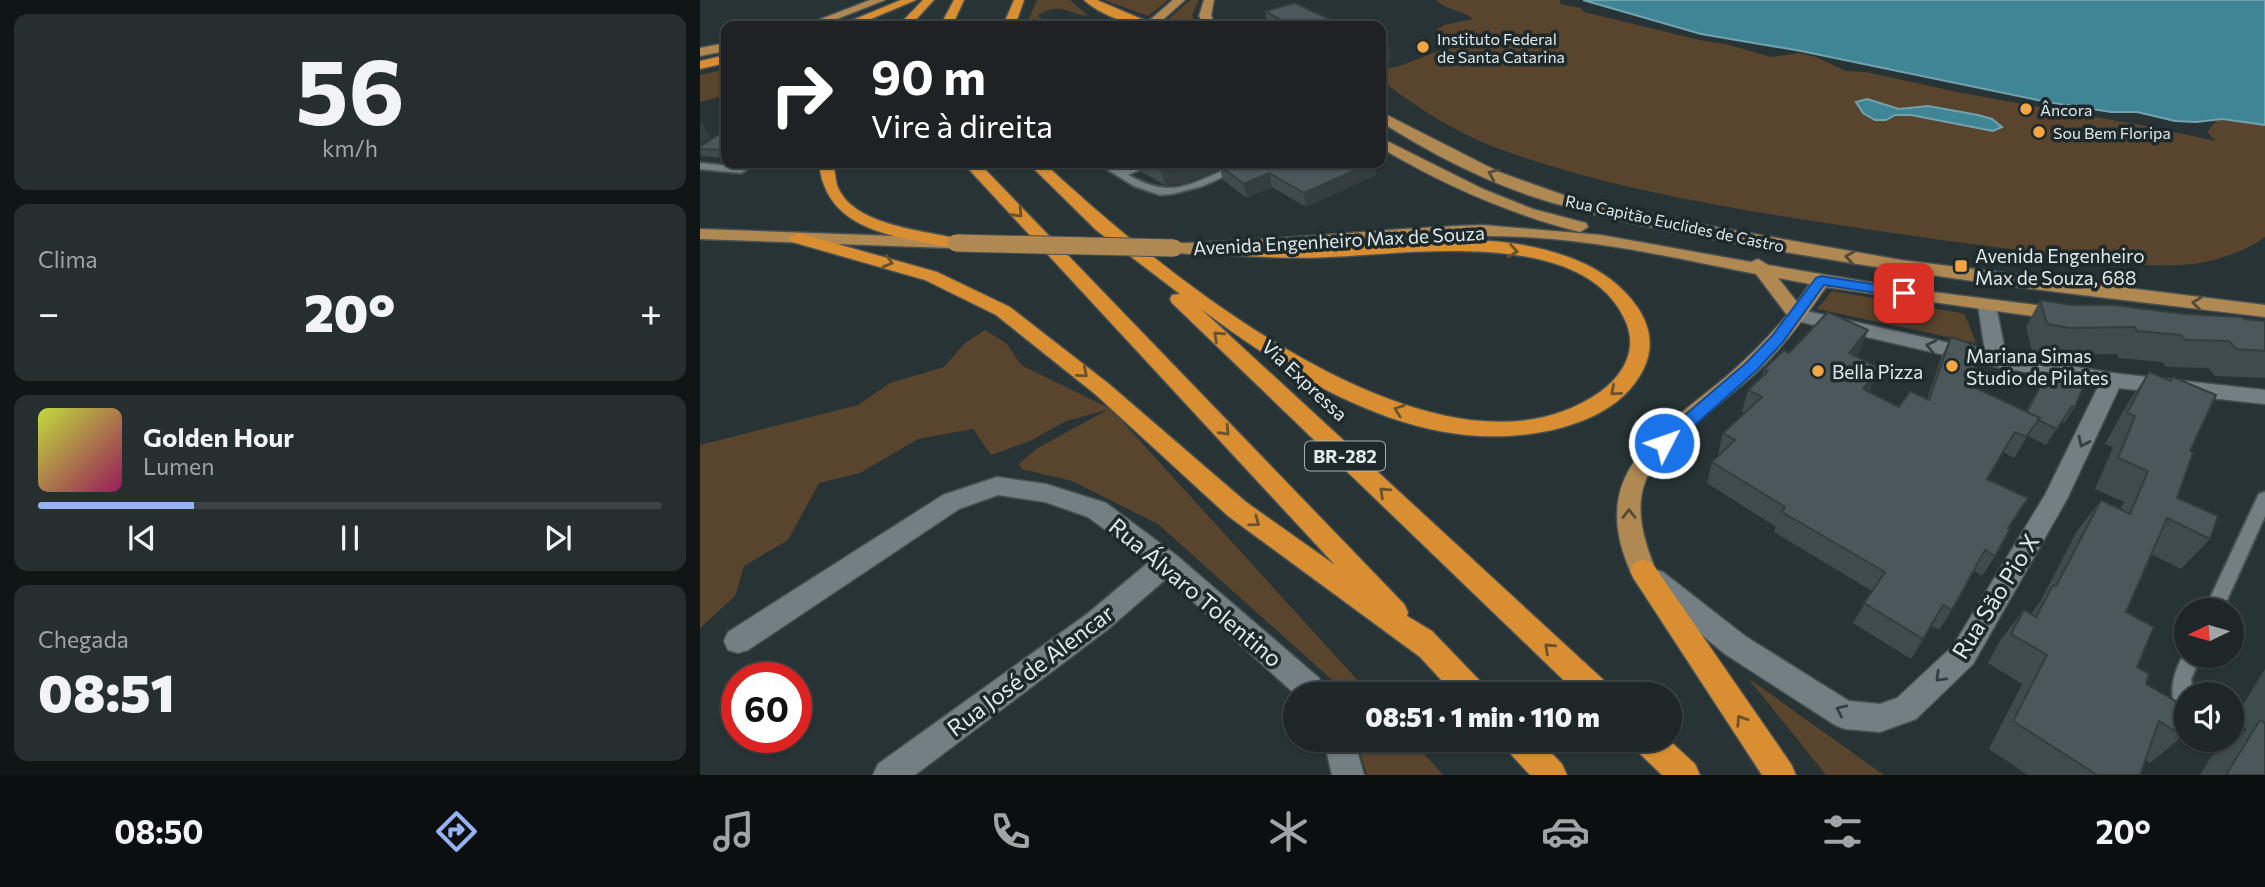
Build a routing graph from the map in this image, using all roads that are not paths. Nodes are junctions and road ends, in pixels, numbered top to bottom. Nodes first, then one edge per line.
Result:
1 (880, 0) edge
2 (911, 0) edge
3 (929, 0) edge
4 (959, 0) edge
5 (1020, 0) edge
6 (1090, 0) edge
7 (1180, 0) edge
8 (1209, 0) edge
9 (823, 21) edge
10 (857, 21) edge
11 (909, 21) edge
12 (948, 21) edge
13 (1011, 21) edge
14 (1136, 21) edge
15 (1156, 21) edge
16 (1208, 21) edge
17 (721, 48) edge
18 (700, 52) edge
19 (721, 60) edge
20 (700, 65) edge
21 (1386, 119) edge
22 (1386, 145) edge
23 (700, 166) edge
24 (827, 168) edge
25 (976, 168) edge
26 (1040, 168) edge
27 (1111, 168) edge
28 (1137, 168) edge
29 (1235, 168) edge
30 (741, 170) dead end
31 (1122, 174) junction
32 (1092, 217) junction
33 (700, 234) edge
34 (798, 238) junction
35 (1738, 238) junction
36 (954, 243) junction
37 (1225, 250) junction
38 (1688, 253) junction
39 (1820, 253) junction
40 (1762, 269) junction
41 (1821, 281) junction
42 (1987, 306) junction
43 (2265, 311) edge
44 (1797, 315) junction
45 (2078, 316) edge
46 (1997, 360) junction
47 (2112, 380) junction
48 (2265, 397) edge
49 (2265, 498) edge
50 (1167, 562) junction
51 (1643, 571) junction
52 (2219, 598) edge
53 (738, 641) dead end
54 (1431, 649) junction
55 (1299, 682) edge
56 (1462, 682) edge
57 (1585, 682) edge
58 (1342, 752) edge
59 (1529, 752) edge
60 (1660, 752) edge
61 (2233, 752) edge
62 (2265, 774) edge
63 (889, 775) edge
64 (1348, 775) edge
65 (1551, 775) edge
66 (1684, 775) edge
67 (1780, 775) edge

1 - 9 main road
2 - 10 highway
3 - 11 highway
4 - 12 highway
5 - 13 highway
6 - 14 highway
7 - 15 main road
8 - 16 main road
17 - 18 main road
19 - 20 highway
35 -> 21 main road, Rua Capitão Euclides de Castro
22 - 38 main road, Rua Capitão Euclides de Castro
23 - 30 lane
24 - 36 highway
25 -> 54 highway
26 - 32 highway, Via Expressa / BR-282
27 - 31 lane
28 - 31 lane
29 - 31 lane
37 -> 32 highway
57 -> 32 highway, Via Expressa / BR-282
33 - 34 main road, Avenida Engenheiro Max de Souza
34 - 36 main road, Avenida Engenheiro Max de Souza
34 -> 54 highway
35 - 39 main road, Rua Capitão Euclides de Castro
35 - 40 main road
36 - 37 main road, Avenida Engenheiro Max de Souza, bridge
37 - 38 main road, Avenida Engenheiro Max de Souza
38 - 40 main road, Avenida Engenheiro Max de Souza
39 - 41 main road
43 -> 39 main road
40 - 41 main road, Avenida Engenheiro Max de Souza
40 - 44 main road
41 - 42 main road, Avenida Engenheiro Max de Souza
41 - 44 main road
42 - 45 main road, Avenida Engenheiro Max de Souza
42 - 46 street
46 -> 44 street
51 -> 44 main road
46 - 47 street
47 - 48 street
47 -> 51 street, Rua São Pio X
49 - 52 lane
50 - 53 street, Rua Álvaro Tolentino
50 - 55 street, Rua Álvaro Tolentino
50 - 63 street, Rua José de Alencar
67 -> 51 highway
54 - 56 highway
58 - 64 street
59 - 65 highway
60 - 66 highway
61 - 62 lane

